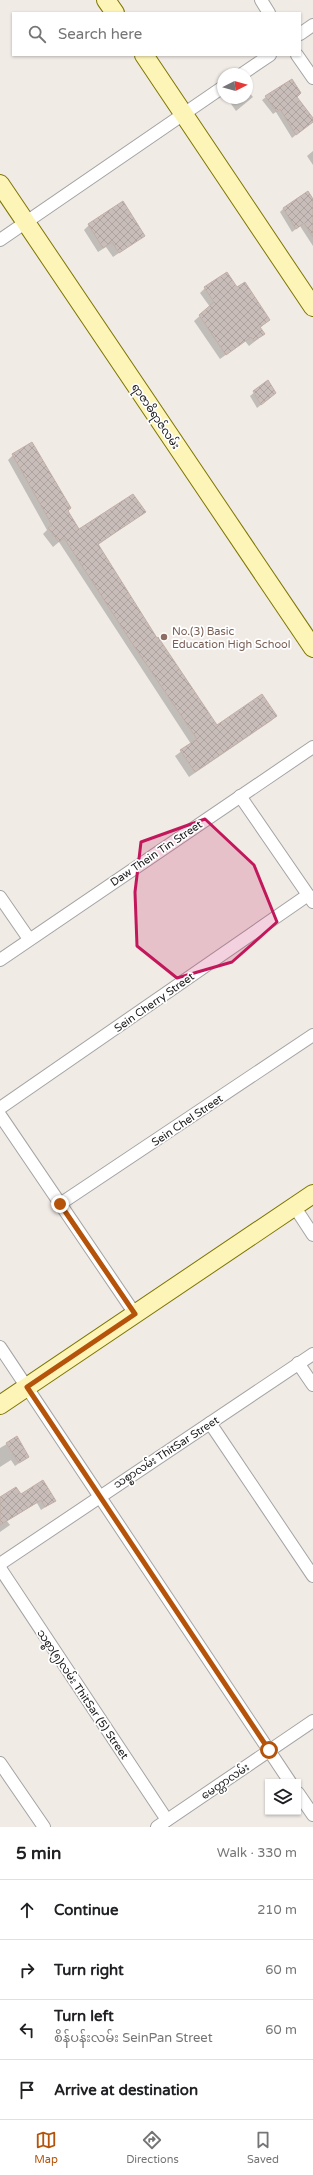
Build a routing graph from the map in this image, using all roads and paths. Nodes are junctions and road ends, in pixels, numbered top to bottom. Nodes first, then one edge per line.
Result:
1 (106, 0) edge
2 (261, 0) edge
3 (114, 12) edge
4 (268, 12) edge
5 (313, 25) edge
6 (301, 33) edge
7 (145, 56) edge
8 (269, 56) edge
9 (298, 56) edge
10 (251, 68) edge
11 (313, 78) edge
12 (217, 91) edge
13 (184, 114) junction
14 (0, 184) edge
15 (26, 222) junction
16 (0, 240) edge
17 (313, 307) edge
18 (313, 648) edge
19 (313, 747) edge
20 (240, 796) junction
21 (0, 897) edge
22 (310, 899) edge
23 (29, 939) junction
24 (0, 960) edge
25 (313, 1035) edge
26 (0, 1108) edge
27 (0, 1115) edge
28 (313, 1194) edge
29 (60, 1204) junction
30 (294, 1206) junction
31 (313, 1235) edge
32 (135, 1314) junction
33 (0, 1347) edge
34 (313, 1354) edge
35 (298, 1364) junction
36 (313, 1385) edge
37 (27, 1387) junction
38 (0, 1405) edge
39 (210, 1423) junction
40 (101, 1495) junction
41 (0, 1564) edge
42 (0, 1568) edge
43 (313, 1576) edge
44 (313, 1721) edge
45 (269, 1750) junction
46 (0, 1763) edge
47 (288, 1779) edge
48 (301, 1798) edge
49 (313, 1816) edge
50 (167, 1820) junction
51 (44, 1827) edge
52 (156, 1827) edge

1 - 3 street
2 - 4 street
5 - 6 street
7 - 13 street
8 - 10 street
9 - 11 street
12 - 13 street
13 - 15 street
13 - 17 street
14 - 15 street, ရာဇာဓိရာဇ်လမ်း
15 - 16 street
15 - 18 street, ရာဇာဓိရာဇ်လမ်း
19 - 20 street, Daw Thein Tin Street
20 - 22 street
20 - 23 street, Daw Thein Tin Street
21 - 23 street
22 - 26 street, Sein Cherry Street
23 - 24 street, Daw Thein Tin Street
25 - 29 street, Sein Chel Street
27 - 29 street
28 - 30 street
29 - 32 street
30 - 31 street
30 - 32 street
32 - 37 street
33 - 37 street
34 - 35 street, သစ္စာလမ်း ThitSar Street
35 - 36 street
35 - 39 street, သစ္စာလမ်း ThitSar Street
37 - 38 street
37 - 40 street
39 - 40 street, သစ္စာလမ်း ThitSar Street
39 - 43 street
40 - 41 street, သစ္စာလမ်း ThitSar Street
40 - 45 street
42 - 50 street, သစ္စာ(၅)လမ်း ThitSar (5) Street
44 - 45 street, မေတ္တာလမ်း
45 - 47 street
45 - 50 street, မေတ္တာလမ်း
46 - 51 street
48 - 49 street
50 - 52 street, မေတ္တာလမ်း

